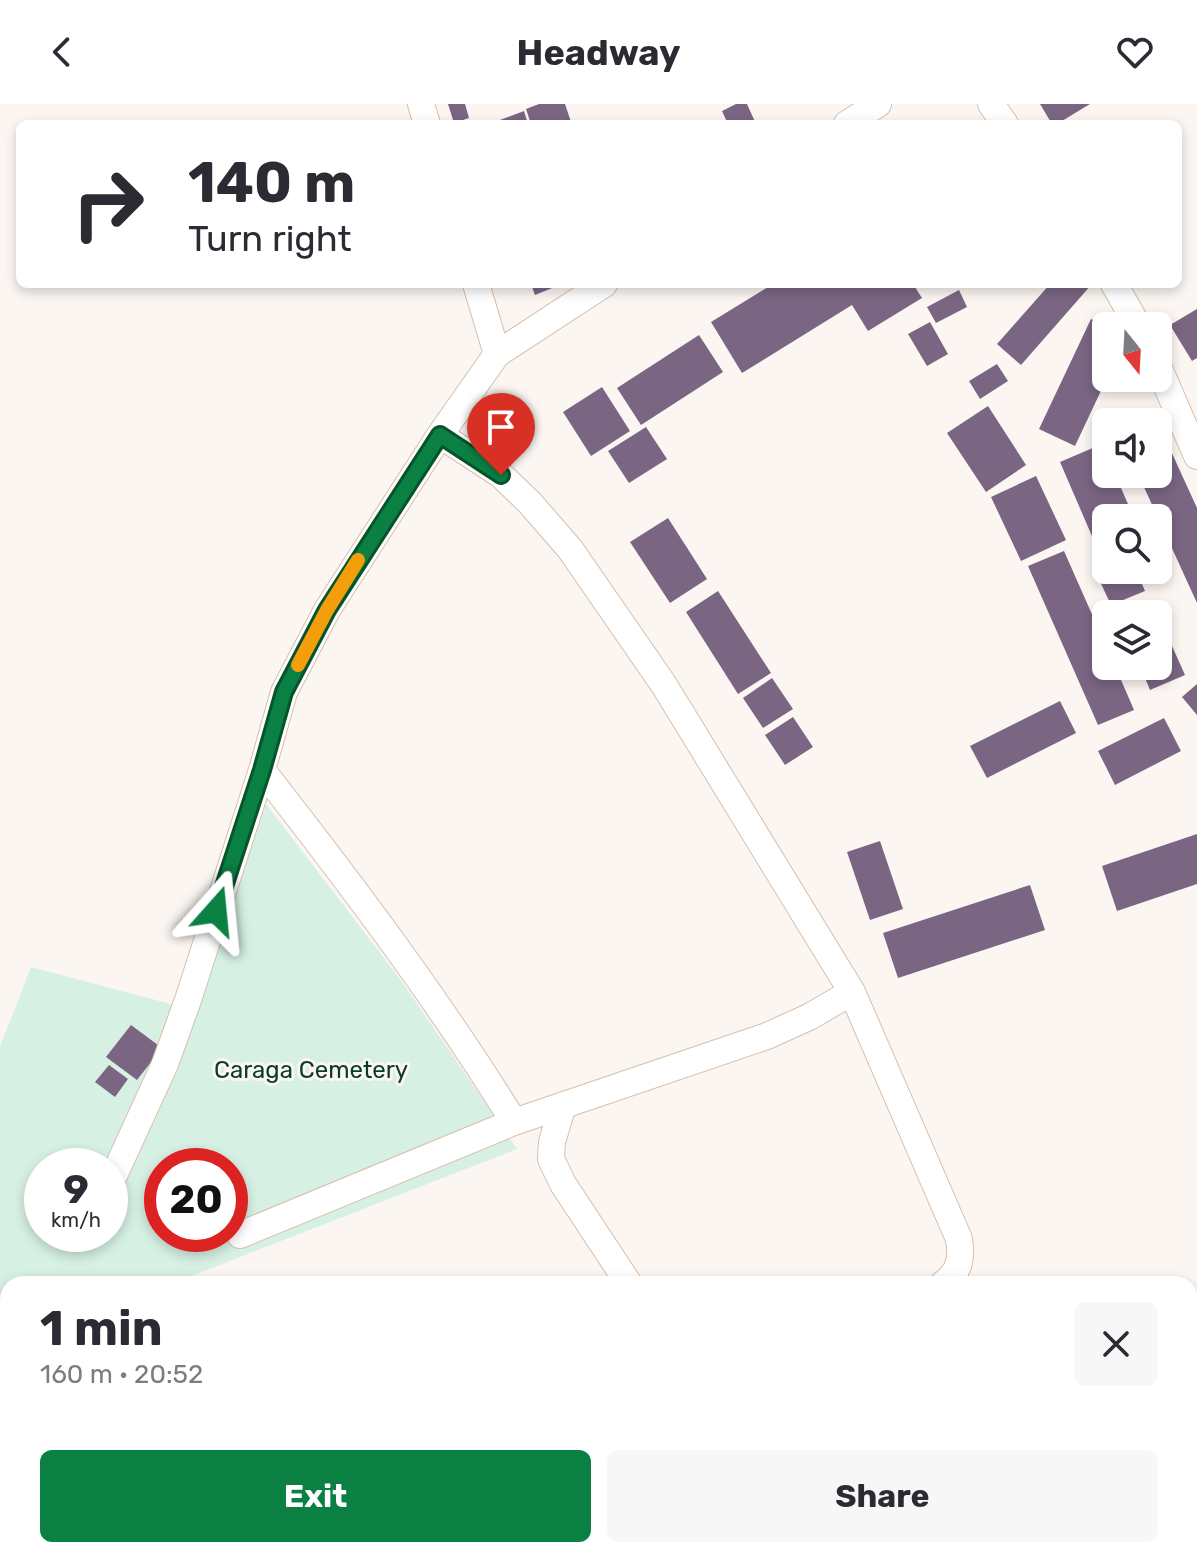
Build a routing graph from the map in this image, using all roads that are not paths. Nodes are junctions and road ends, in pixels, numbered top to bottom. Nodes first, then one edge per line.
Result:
1 (878, 104) edge
2 (853, 120) edge
3 (477, 288) edge
4 (598, 288) edge
5 (1116, 288) edge
6 (1130, 312) edge
7 (497, 354) junction
8 (1169, 392) edge
9 (440, 435) junction
10 (1197, 456) edge
11 (262, 770) junction
12 (852, 992) junction
13 (563, 1105) junction
14 (514, 1122) junction
15 (126, 1148) edge
16 (248, 1232) edge
17 (624, 1276) edge
18 (950, 1276) edge

1 - 2 street
3 - 7 street
4 - 7 street
5 - 6 street
7 - 9 street
8 - 10 street
9 - 11 street
9 - 12 street
11 - 14 street
11 - 15 street
12 - 13 street
12 - 18 street
13 - 14 street
13 - 17 street
14 - 16 street

